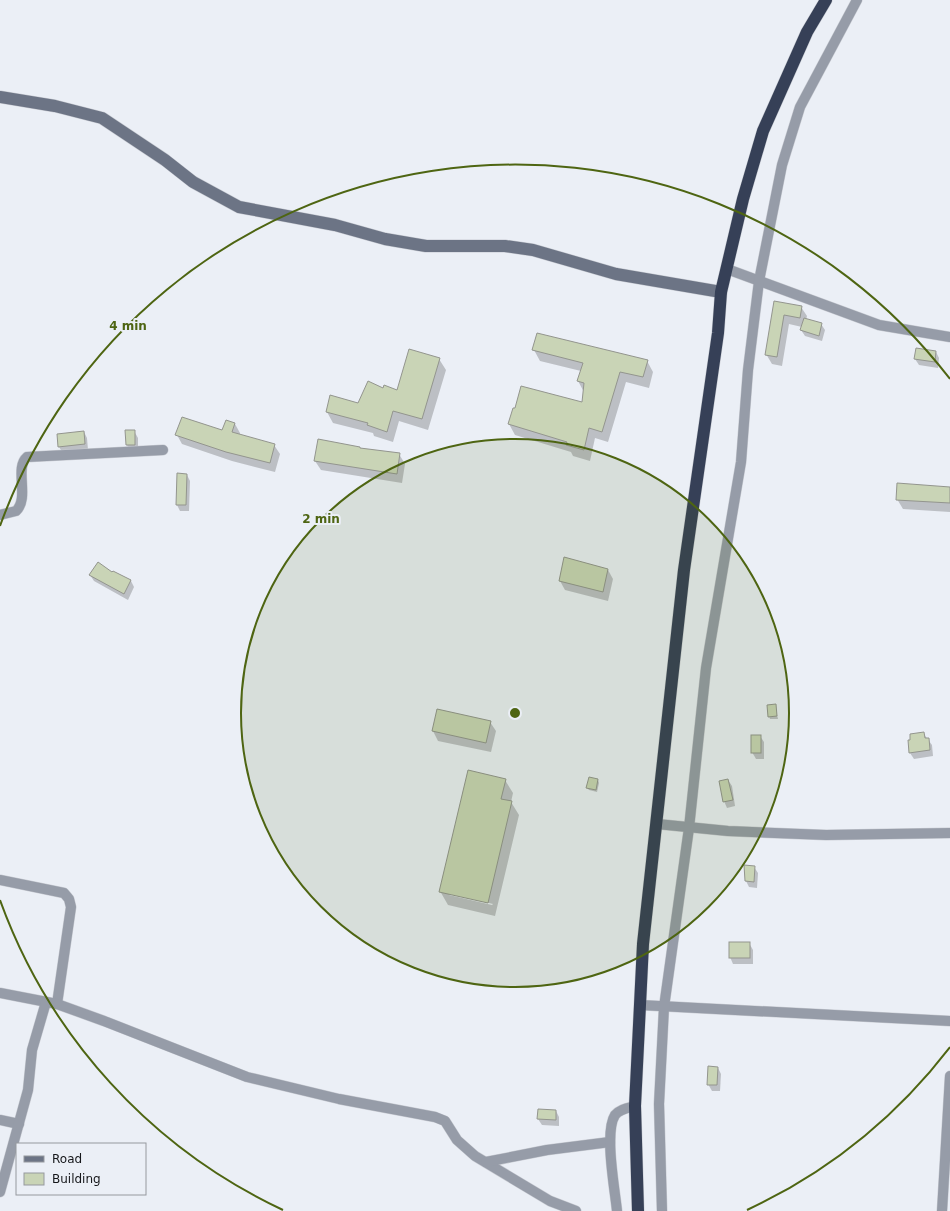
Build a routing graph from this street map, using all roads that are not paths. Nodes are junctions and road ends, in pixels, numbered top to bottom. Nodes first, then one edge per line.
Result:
1 (826, 0) edge
2 (857, 0) edge
3 (0, 97) edge
4 (727, 269) junction
5 (759, 281) junction
6 (721, 292) junction
7 (950, 337) edge
8 (163, 450) dead end
9 (0, 515) edge
10 (657, 824) junction
11 (689, 828) junction
12 (950, 833) edge
13 (0, 880) edge
14 (0, 993) edge
15 (46, 1002) junction
16 (57, 1004) junction
17 (640, 1005) junction
18 (664, 1007) junction
19 (950, 1021) edge
20 (950, 1076) edge
21 (635, 1106) junction
22 (0, 1120) edge
23 (19, 1124) junction
24 (610, 1142) junction
25 (486, 1162) junction
26 (0, 1192) edge
27 (576, 1211) edge
28 (617, 1211) edge
29 (638, 1211) edge
30 (662, 1211) edge
31 (942, 1211) edge

1 - 4 highway
2 - 5 street
3 - 6 street
4 - 5 street
4 - 6 highway
5 - 7 street
5 - 11 street
6 - 10 highway
8 - 9 street
10 - 11 street
10 - 17 highway
11 - 12 street
11 - 18 street
13 - 16 street
14 - 15 street
15 - 16 street
15 - 23 street
16 - 25 street
17 - 18 street
17 - 21 highway
18 - 19 street
18 - 30 street
20 - 31 street
21 - 24 street
21 - 29 highway
22 - 23 street
23 - 26 street
24 - 25 street
24 - 28 street
25 - 27 street

